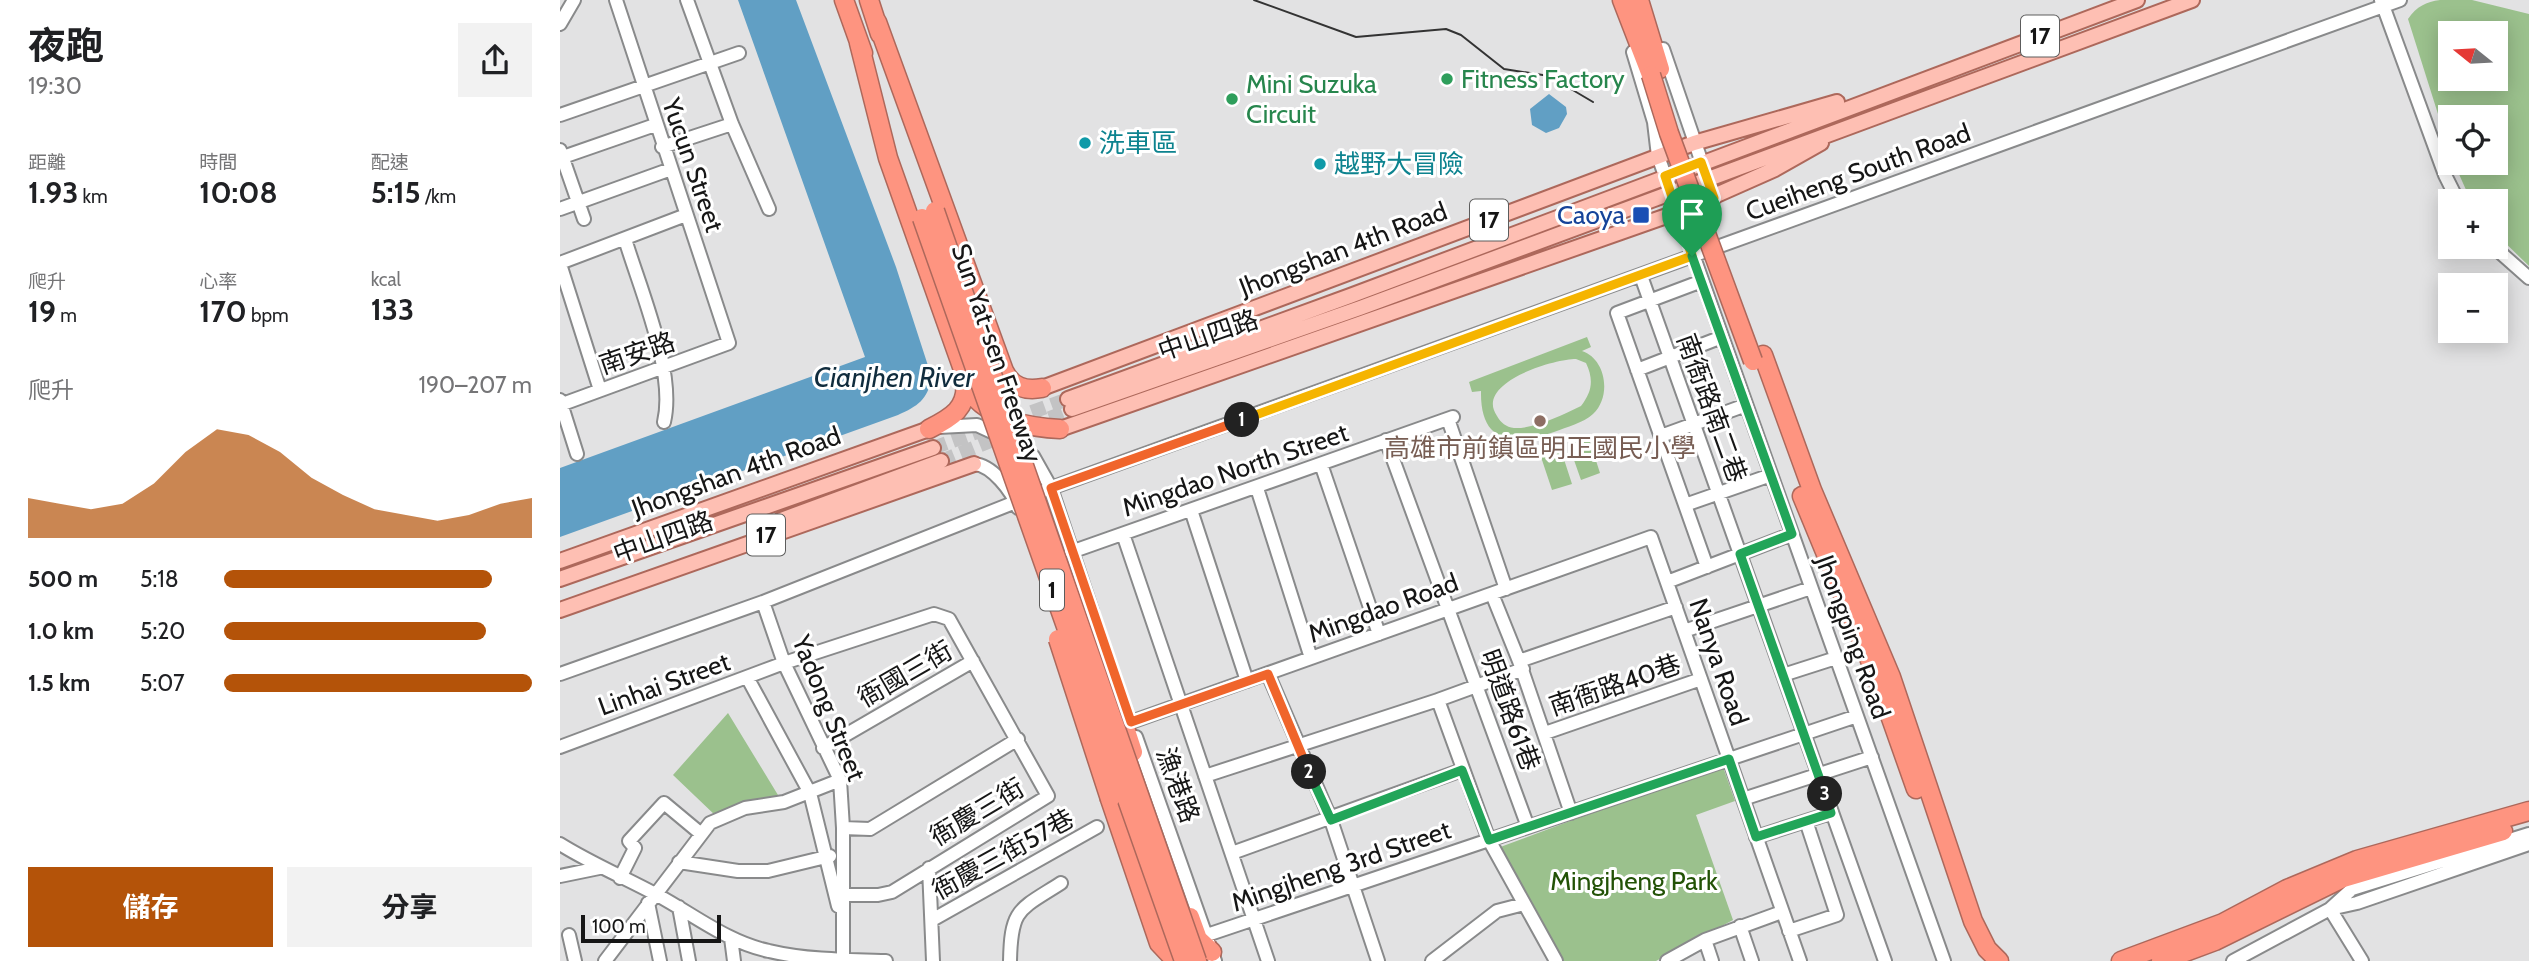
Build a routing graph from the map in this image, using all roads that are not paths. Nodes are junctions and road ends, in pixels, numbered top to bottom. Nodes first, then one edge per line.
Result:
1 (574, 0) edge
2 (616, 0) edge
3 (687, 0) edge
4 (844, 0) edge
5 (869, 0) edge
6 (1620, 0) edge
7 (1638, 0) edge
8 (1648, 0) edge
9 (2137, 0) edge
10 (2192, 0) edge
11 (2400, 0) edge
12 (2382, 3) edge
13 (877, 22) junction
14 (560, 24) edge
15 (1656, 28) junction
16 (859, 43) junction
17 (740, 53) dead end
18 (709, 64) junction
19 (1943, 71) junction
20 (1656, 73) junction
21 (642, 87) junction
22 (560, 115) edge
23 (1856, 123) junction
24 (732, 124) junction
25 (655, 125) junction
26 (1694, 143) junction
27 (662, 147) junction
28 (561, 155) edge
29 (1658, 156) junction
30 (1701, 162) junction
31 (671, 169) junction
32 (1665, 176) junction
33 (1707, 178) junction
34 (2452, 189) edge
35 (1671, 192) junction
36 (1714, 198) junction
37 (579, 202) junction
38 (560, 209) edge
39 (769, 209) dead end
40 (1678, 212) junction
41 (686, 215) junction
42 (928, 215) junction
43 (584, 219) dead end
44 (625, 239) junction
45 (1692, 252) junction
46 (2508, 259) edge
47 (560, 264) edge
48 (1641, 276) junction
49 (2529, 278) edge
50 (1702, 281) junction
51 (1649, 300) junction
52 (1722, 337) junction
53 (729, 343) joint
54 (1670, 357) junction
55 (1758, 358) junction
56 (664, 369) junction
57 (1637, 370) junction
58 (965, 380) junction
59 (1042, 388) joint
60 (600, 390) junction
61 (560, 403) edge
62 (1746, 405) junction
63 (664, 422) dead end
64 (1693, 424) junction
65 (929, 429) junction
66 (1060, 429) joint
67 (1661, 436) junction
68 (1386, 440) junction
69 (577, 454) dead end
70 (974, 464) joint
71 (1321, 464) junction
72 (1771, 475) junction
73 (1051, 488) junction
74 (1257, 488) junction
75 (1718, 494) junction
76 (1017, 503) junction
77 (1685, 505) junction
78 (1191, 510) junction
79 (1123, 534) junction
80 (1792, 534) junction
81 (1651, 537) joint
82 (1740, 554) junction
83 (560, 561) edge
84 (1058, 562) junction
85 (1707, 567) junction
86 (560, 579) edge
87 (1667, 582) junction
88 (1811, 588) junction
89 (1506, 589) junction
90 (1492, 594) junction
91 (560, 600) edge
92 (763, 602) junction
93 (1758, 606) junction
94 (1676, 607) junction
95 (1450, 608) junction
96 (560, 610) edge
97 (1684, 631) junction
98 (1379, 634) junction
99 (1311, 658) junction
100 (1836, 658) junction
101 (973, 661) junction
102 (784, 663) junction
103 (1521, 665) junction
104 (560, 674) edge
105 (1268, 674) junction
106 (1783, 675) junction
107 (747, 677) junction
108 (1701, 679) junction
109 (1247, 681) junction
110 (1477, 685) junction
111 (1438, 699) junction
112 (1180, 705) junction
113 (1857, 716) junction
114 (1131, 722) junction
115 (1545, 733) junction
116 (1804, 734) junction
117 (1018, 739) junction
118 (560, 747) edge
119 (1298, 747) junction
120 (823, 748) junction
121 (1872, 757) junction
122 (1729, 759) junction
123 (1462, 770) junction
124 (1818, 775) junction
125 (1205, 776) junction
126 (840, 780) junction
127 (810, 793) junction
128 (1743, 799) junction
129 (2529, 811) edge
130 (1570, 813) junction
131 (1831, 813) junction
132 (1331, 820) junction
133 (1806, 821) junction
134 (2529, 823) edge
135 (1097, 827) dead end
136 (1528, 827) junction
137 (843, 828) junction
138 (700, 833) junction
139 (2529, 834) edge
140 (1756, 837) junction
141 (1489, 840) junction
142 (560, 844) edge
143 (2529, 844) edge
144 (842, 852) junction
145 (1232, 853) junction
146 (824, 859) junction
147 (679, 862) junction
148 (599, 868) junction
149 (929, 868) junction
150 (560, 876) edge
151 (620, 878) junction
152 (1061, 883) dead end
153 (1352, 886) junction
154 (842, 895) junction
155 (652, 899) junction
156 (1524, 904) junction
157 (679, 907) junction
158 (2330, 909) junction
159 (1783, 912) junction
160 (1254, 919) junction
161 (932, 920) junction
162 (843, 922) junction
163 (1740, 926) junction
164 (1789, 931) junction
165 (569, 935) dead end
166 (731, 938) junction
167 (1705, 940) junction
168 (1208, 952) edge
169 (768, 956) edge
170 (607, 960) edge
171 (843, 960) edge
172 (1177, 960) edge
173 (575, 961) edge
174 (660, 961) edge
175 (689, 961) edge
176 (734, 961) edge
177 (886, 961) edge
178 (933, 961) edge
179 (1010, 961) edge
180 (1268, 961) edge
181 (1378, 961) edge
182 (1432, 961) edge
183 (1556, 961) edge
184 (1667, 961) edge
185 (1712, 961) edge
186 (1752, 961) edge
187 (1800, 961) edge
188 (1885, 961) edge
189 (1944, 961) edge
190 (1982, 961) edge
191 (1998, 961) edge
192 (2121, 961) edge
193 (2161, 961) edge
194 (2234, 961) edge
195 (2362, 961) edge

1 - 14 street
2 - 21 street, Yucun Street
3 - 18 street
4 - 16 highway, Sun Yat-sen Freeway / 1
5 - 13 highway, Sun Yat-sen Freeway / 1
6 - 20 highway
6 - 29 street, Jhongping Road
7 - 15 street
7 - 20 highway
8 - 15 street
9 - 19 main road, Jhongshan 4th Road / 17
10 - 23 main road, 17
11 - 12 street, Cueiheng South Road
12 - 34 street
12 - 45 street, Cueiheng South Road
13 - 42 highway, Sun Yat-sen Freeway / 1
13 - 59 highway
15 - 26 street
16 - 42 highway, Sun Yat-sen Freeway / 1
16 - 58 highway
17 - 18 street
18 - 21 street
18 - 24 street
19 - 26 main road, Jhongshan 4th Road / 17
19 - 30 main road, Jhongshan 4th Road / 17
20 - 55 highway, bridge
21 - 22 street
21 - 25 street, Yucun Street
23 - 33 main road, 17
23 - 36 main road, 17
24 - 27 street
24 - 39 street
25 - 27 street, Yucun Street
25 - 28 street
26 - 29 main road, Jhongshan 4th Road / 17
26 - 30 street
27 - 31 street, Yucun Street
28 - 37 street
29 - 32 street, Jhongping Road
29 - 59 main road, Jhongshan 4th Road / 17
30 - 32 main road, Jhongshan 4th Road / 17
30 - 33 street
31 - 37 street
31 - 41 street, Yucun Street
32 - 35 street, Jhongping Road
32 - 35 main road, 中山四路 / 17
33 - 35 main road, 17
33 - 36 street
35 - 40 street, Jhongping Road
36 - 40 main road, 17
36 - 45 street
37 - 38 street
37 - 43 street
40 - 45 street, Jhongping Road
40 - 66 main road, 17
41 - 44 street
41 - 53 street, Yucun Street
42 - 84 highway, Sun Yat-sen Freeway / 1, bridge
44 - 47 street
44 - 56 street
45 - 48 street, Cueiheng South Road
45 - 50 street, Jhongping Road
46 - 49 street
47 - 60 street
48 - 51 street, 南衙路南二巷
48 - 73 street, Cueiheng South Road
50 - 51 street
50 - 52 street, Jhongping Road
51 - 54 street, 南衙路南二巷
51 - 57 street
52 - 54 street
52 - 62 street, Jhongping Road
53 - 56 street, 南安路
54 - 57 street
54 - 64 street, 南衙路南二巷
55 - 190 highway
55 - 191 highway
56 - 60 street, 南安路
56 - 63 street
57 - 67 street
58 - 65 highway
58 - 66 highway
60 - 61 street, 南安路
61 - 69 street
62 - 64 street
62 - 72 street, Jhongping Road
64 - 67 street
64 - 75 street, 南衙路南二巷
65 - 73 street, 漁港路
65 - 83 main road, Jhongshan 4th Road / 17
67 - 77 street
68 - 71 street, Mingdao North Street
68 - 89 street, Mingdao North Street
68 - 95 street, 明道路61巷
70 - 76 street
70 - 96 main road, 17
71 - 74 street, Mingdao North Street
71 - 98 street
72 - 75 street
72 - 80 street, Jhongping Road
73 - 76 street, Cueiheng South Road
73 - 84 street, 漁港路
74 - 78 street, Mingdao North Street
74 - 99 street
75 - 77 street
75 - 82 street, 南衙路南二巷
76 - 92 street, Cueiheng South Road
76 - 172 street
77 - 85 street
78 - 79 street, Mingdao North Street
78 - 109 street
79 - 84 street, Mingdao North Street
79 - 112 street
80 - 82 street
80 - 88 street, Jhongping Road
81 - 87 street, Nanya Road
81 - 89 street, Mingdao Road
82 - 85 street
82 - 93 street, 南衙路南二巷
84 - 114 street, 漁港路
84 - 168 highway, Sun Yat-sen Freeway / 1, bridge
84 - 168 highway, bridge
84 - 172 highway, Sun Yat-sen Freeway / 1, bridge
84 - 172 highway, bridge
85 - 87 street
86 - 91 main road, 中山四路 / 17
87 - 94 street, Nanya Road
88 - 93 street
88 - 100 street, Jhongping Road
89 - 90 street, Mingdao Road
90 - 95 street, Mingdao Road
90 - 103 street
92 - 102 street, Yadong Street
92 - 104 street, Cueiheng South Road
93 - 97 street
93 - 106 street, 南衙路南二巷
94 - 97 street, Nanya Road
94 - 103 street
95 - 98 street, Mingdao Road
95 - 110 street, 明道路61巷
97 - 108 street, Nanya Road
98 - 99 street, Mingdao Road
99 - 105 street, Mingdao Road
100 - 106 street
100 - 113 street, Jhongping Road
101 - 102 street, Linhai Street
101 - 117 street
101 - 120 street, 衙國三街
102 - 107 street, Linhai Street
102 - 120 street, Yadong Street
103 - 110 street
103 - 115 street
105 - 109 street, Mingdao Road
105 - 119 street
106 - 116 street, 南衙路南二巷
107 - 118 street, Linhai Street
107 - 127 street
108 - 115 street, 南衙路40巷
108 - 122 street, Nanya Road
109 - 112 street, Mingdao Road
110 - 111 street
110 - 136 street, 明道路61巷
111 - 119 street
111 - 123 street
112 - 114 street, Mingdao Road
112 - 125 street
113 - 116 street, Mingjheng 3rd Street
113 - 121 street, Jhongping Road
114 - 168 street, 漁港路
115 - 130 street
116 - 122 street, Mingjheng 3rd Street
116 - 124 street, 南衙路南二巷
117 - 137 street
117 - 149 street, 衙慶三街
119 - 125 street
119 - 132 street
120 - 126 street, Yadong Street
121 - 124 street
121 - 189 street, Jhongping Road
122 - 128 street, Nanya Road
122 - 130 street, Mingjheng 3rd Street
123 - 132 street
123 - 141 street
124 - 128 street
124 - 131 street, 南衙路南二巷
125 - 145 street
126 - 127 street
126 - 137 street, Yadong Street
127 - 138 street
127 - 146 street
128 - 140 street, Nanya Road
129 - 192 highway
130 - 136 street, Mingjheng 3rd Street
131 - 133 street
131 - 188 street, 南衙路南二巷
132 - 145 street
132 - 153 street
133 - 140 street
133 - 164 street
134 - 193 highway
135 - 161 street, 衙慶三街57巷
136 - 141 street, Mingjheng 3rd Street
137 - 144 street, Yadong Street
138 - 147 street
138 - 151 street
139 - 158 street
140 - 159 street, Nanya Road
141 - 153 street, Mingjheng 3rd Street
141 - 156 street
142 - 148 street
143 - 158 street
144 - 146 street
144 - 154 street, Yadong Street
145 - 160 street
146 - 147 street
146 - 162 street
147 - 155 street
148 - 150 street
148 - 151 street
149 - 154 street, 衙慶三街
149 - 161 street
151 - 155 street
152 - 179 street
153 - 160 street, Mingjheng 3rd Street
153 - 181 street
154 - 162 street, Yadong Street
155 - 157 street
155 - 170 street
155 - 174 street
156 - 182 street
156 - 183 street
157 - 166 street
157 - 175 street
158 - 194 street
158 - 195 street
159 - 163 street
159 - 164 street, Nanya Road
160 - 168 street, Mingjheng 3rd Street
160 - 180 street
161 - 178 street
162 - 171 street, Yadong Street
163 - 167 street
163 - 186 street
164 - 187 street, Nanya Road
165 - 173 street
166 - 169 street
166 - 176 street
167 - 184 street
167 - 185 street
169 - 171 street
171 - 177 street

